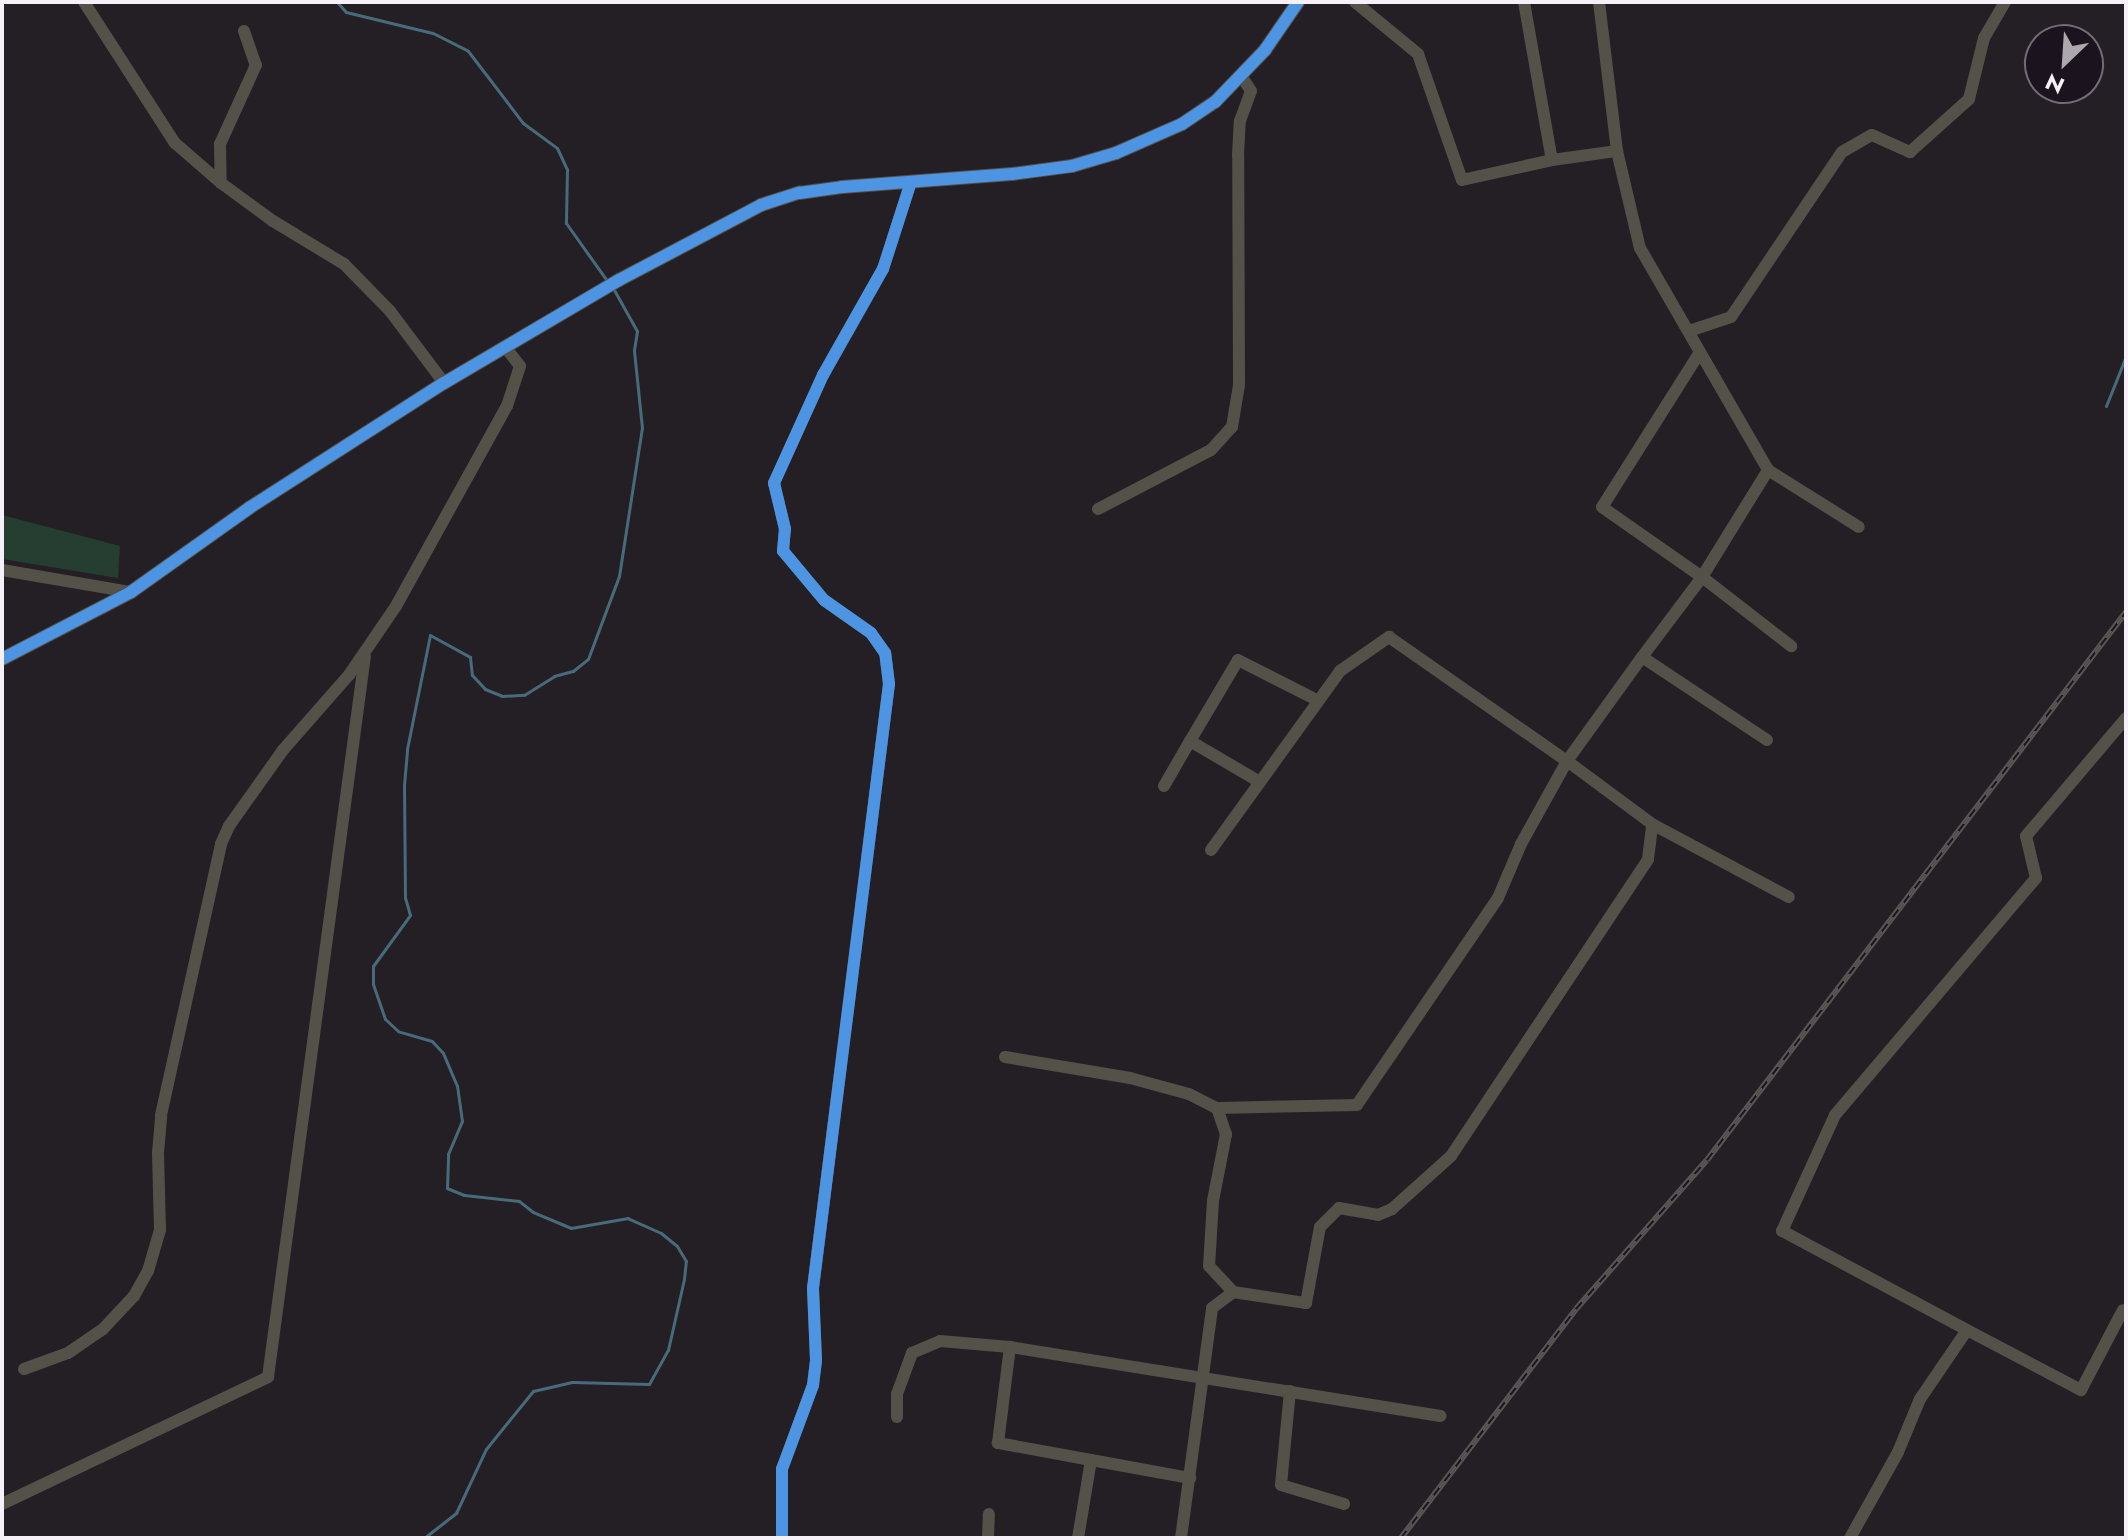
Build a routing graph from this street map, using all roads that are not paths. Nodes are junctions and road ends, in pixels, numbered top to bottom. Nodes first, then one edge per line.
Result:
1 (84, 2) edge
2 (1298, 2) edge
3 (1355, 2) edge
4 (1524, 2) edge
5 (1599, 2) edge
6 (2005, 2) edge
7 (244, 31) dead end
8 (1242, 77) junction
9 (1617, 151) junction
10 (1552, 160) junction
11 (911, 182) junction
12 (221, 183) junction
13 (1689, 331) junction
14 (505, 347) junction
15 (1700, 352) junction
16 (444, 383) junction
17 (1768, 470) junction
18 (1098, 509) dead end
19 (1859, 527) dead end
20 (2, 570) edge
21 (1702, 577) junction
22 (131, 592) junction
23 (1791, 646) dead end
24 (365, 653) junction
25 (1642, 657) junction
26 (2, 659) edge
27 (1317, 700) junction
28 (2126, 718) edge
29 (1767, 740) dead end
30 (1190, 741) junction
31 (1567, 761) junction
32 (1260, 782) junction
33 (1164, 786) dead end
34 (1652, 824) junction
35 (1211, 850) dead end
36 (1789, 897) dead end
37 (1005, 1057) dead end
38 (1217, 1108) junction
39 (1233, 1292) junction
40 (2123, 1310) dead end
41 (1967, 1330) junction
42 (1010, 1347) junction
43 (24, 1369) dead end
44 (1203, 1378) junction
45 (1290, 1391) junction
46 (1440, 1416) dead end
47 (897, 1417) dead end
48 (1091, 1460) junction
49 (1190, 1478) junction
50 (2, 1504) edge
51 (1344, 1504) dead end
52 (989, 1514) dead end
53 (782, 1538) edge
54 (988, 1538) edge
55 (1078, 1538) edge
56 (1181, 1538) edge
57 (1850, 1538) edge

1 - 12 street
2 - 8 street
3 - 10 street
4 - 10 street
5 - 9 street
6 - 13 street
7 - 12 street
8 - 11 street
8 - 18 street
9 - 10 street
9 - 13 street
11 - 14 street
11 - 53 street
12 - 16 street
13 - 15 street
14 - 16 street
14 - 24 street
15 - 17 street
15 - 21 street
16 - 22 street
17 - 19 street
17 - 21 street
20 - 22 street
21 - 23 street
21 - 25 street
22 - 26 street
24 - 43 street
24 - 50 street
25 - 29 street
25 - 31 street
27 - 30 street
27 - 31 street
27 - 32 street
28 - 41 street
30 - 32 street
30 - 33 street
31 - 34 street
31 - 38 street
32 - 35 street
34 - 36 street
34 - 39 street
37 - 38 street
38 - 39 street
39 - 44 street
40 - 41 street
41 - 57 street
42 - 44 street
42 - 47 street
42 - 48 street
44 - 45 street
44 - 49 street
45 - 46 street
45 - 51 street
48 - 49 street
48 - 55 street
49 - 56 street
52 - 54 street

